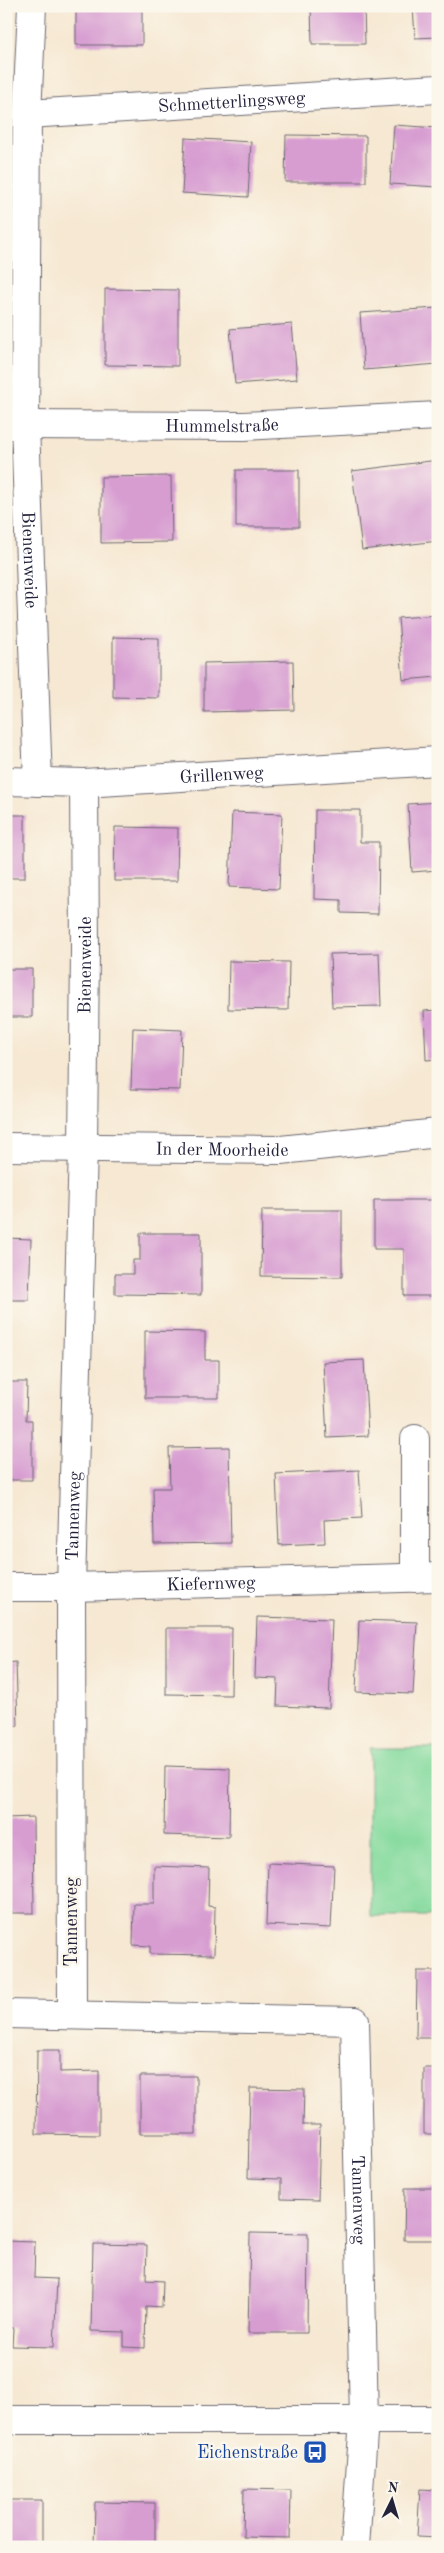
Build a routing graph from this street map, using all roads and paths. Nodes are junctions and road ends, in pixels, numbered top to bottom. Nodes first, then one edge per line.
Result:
1 (32, 6) edge
2 (438, 89) edge
3 (27, 114) junction
4 (438, 416) edge
5 (16, 425) edge
6 (438, 761) edge
7 (6, 781) edge
8 (38, 782) junction
9 (84, 783) junction
10 (438, 1133) edge
11 (6, 1147) edge
12 (83, 1148) junction
13 (415, 1439) dead end
14 (426, 1577) edge
15 (6, 1587) edge
16 (71, 1587) junction
17 (6, 2014) edge
18 (72, 2014) junction
19 (364, 2419) junction
20 (6, 2420) edge
21 (438, 2420) edge
22 (355, 2547) edge

1 - 3 street, Bienenweide
2 - 3 street, Schmetterlingsweg
3 - 5 street, Bienenweide
4 - 5 street, Hummelstraße
5 - 8 street, Bienenweide
6 - 9 street, Grillenweg
7 - 8 street, Grillenweg
8 - 9 street, Grillenweg
9 - 12 street, Bienenweide
10 - 12 street, In der Moorheide
11 - 12 street, In der Moorheide
12 - 16 street, Tannenweg
13 - 14 street, Kiefernweg
14 - 16 street, Kiefernweg
15 - 16 street, Kiefernweg
16 - 18 street, Tannenweg
17 - 18 street
18 - 19 street, Tannenweg
19 - 20 street
19 - 21 street
19 - 22 street

